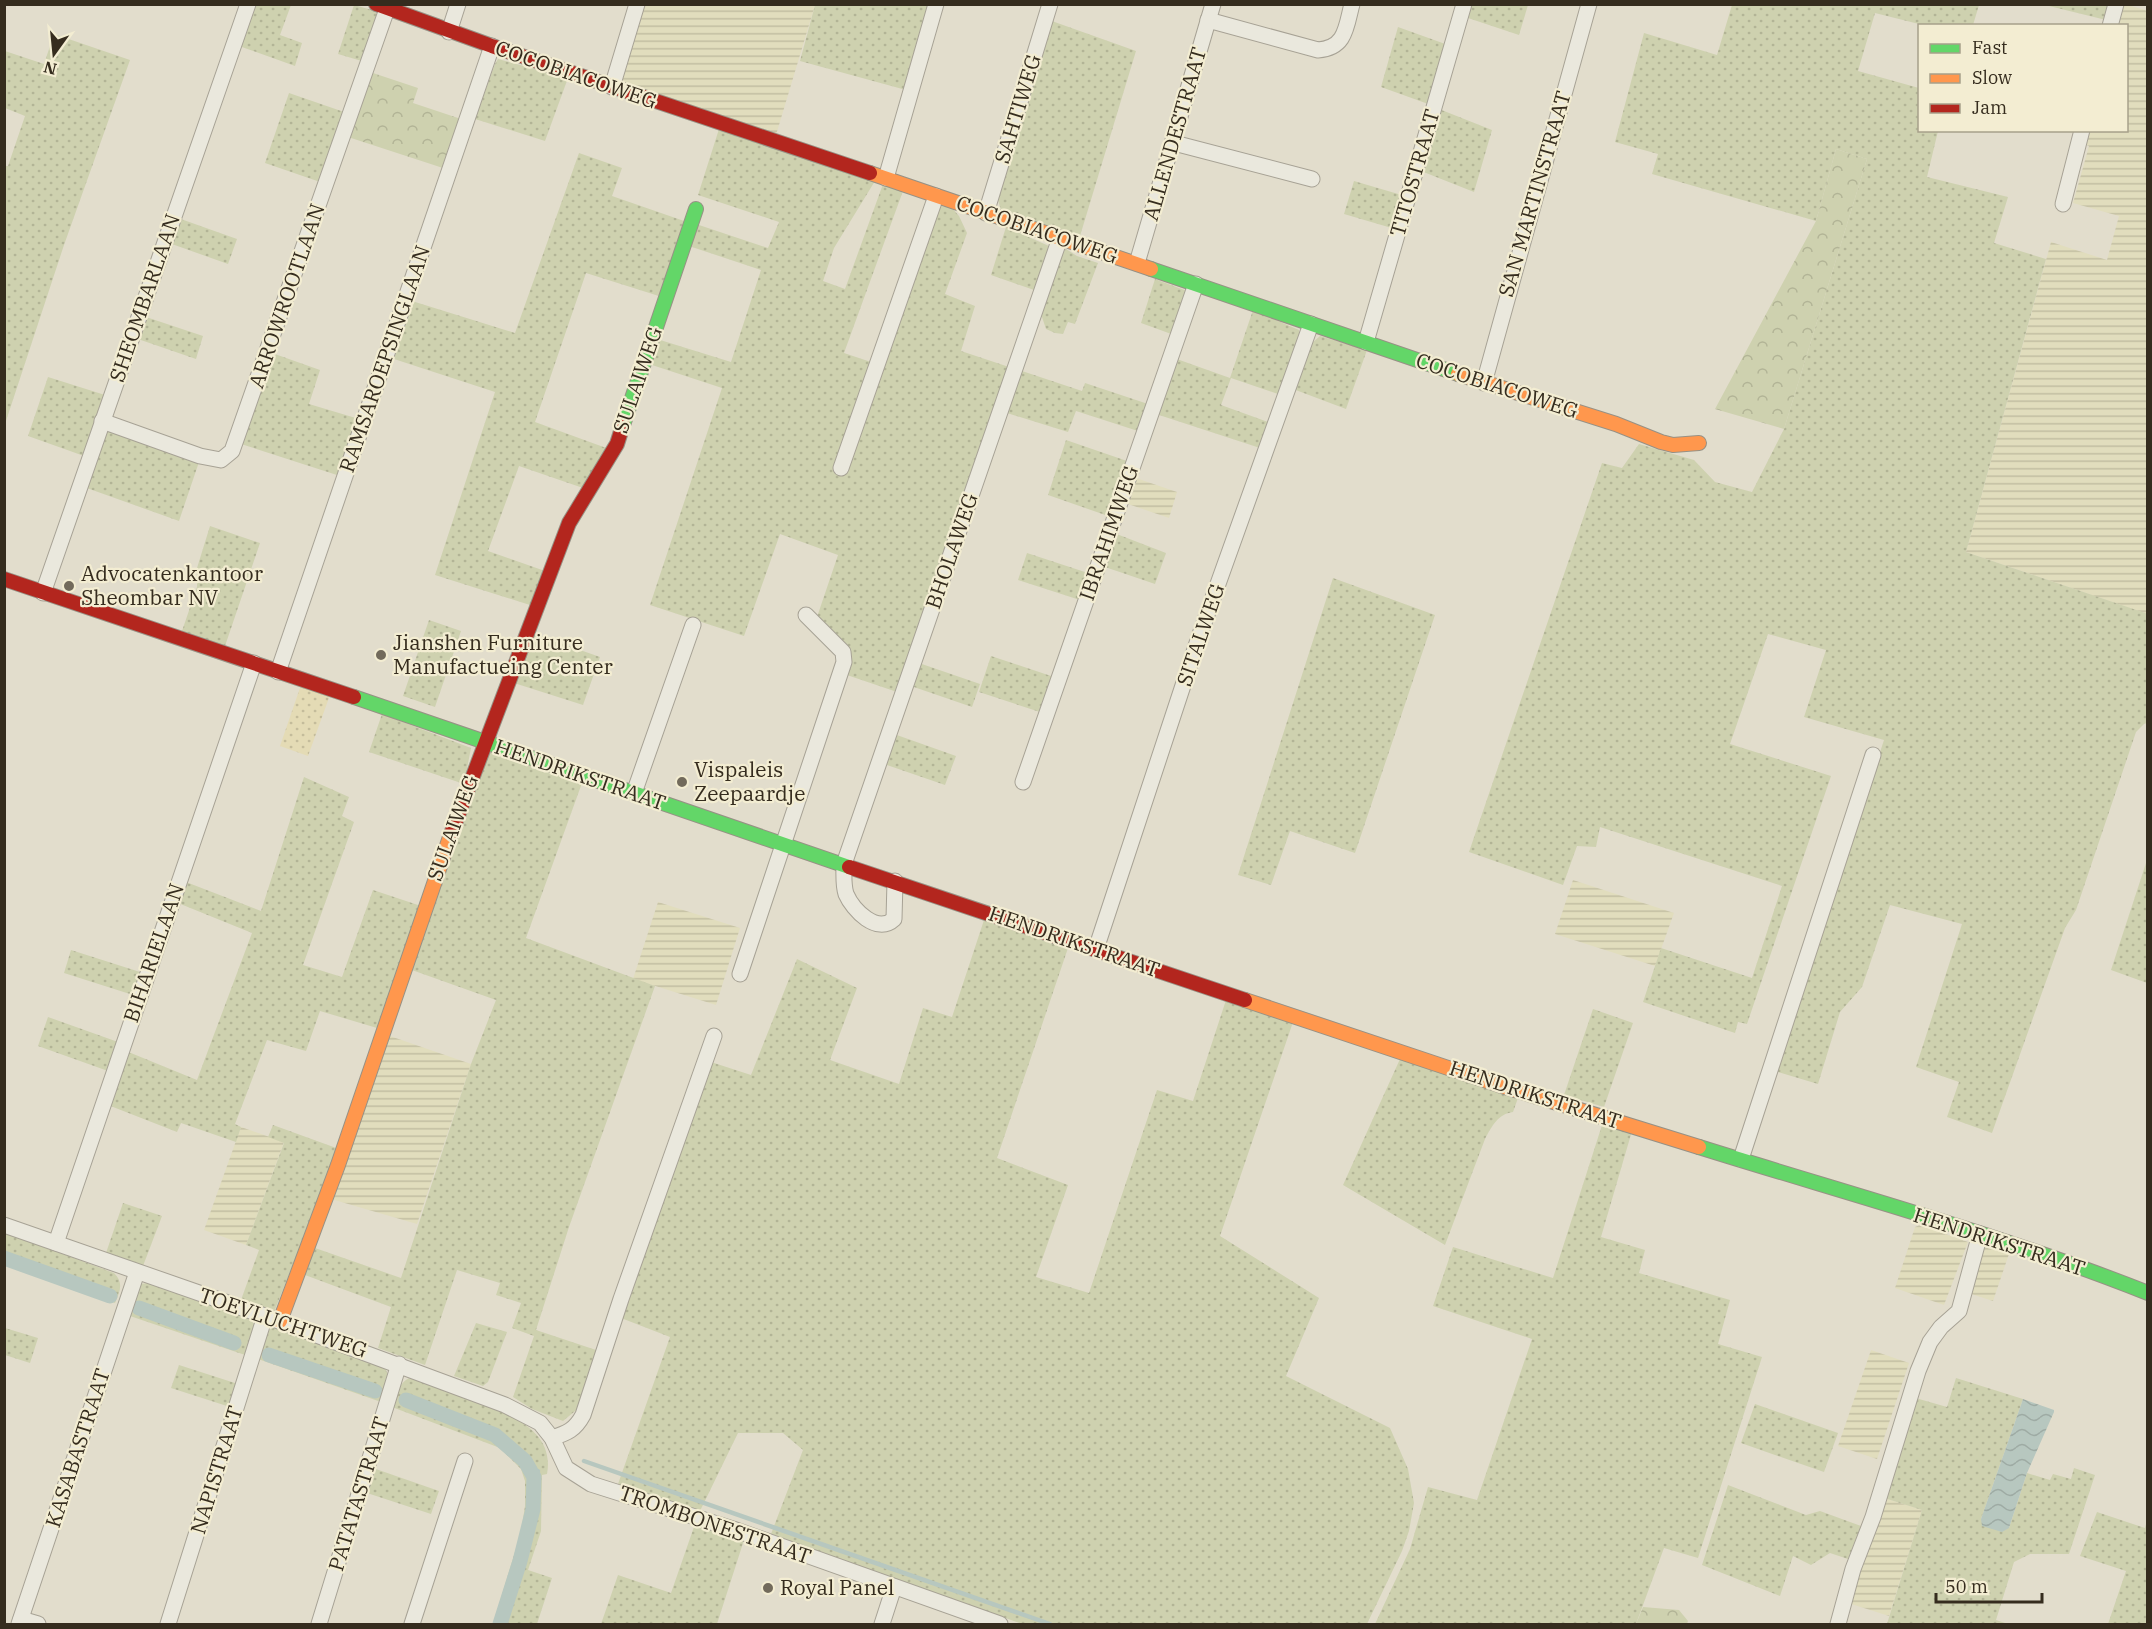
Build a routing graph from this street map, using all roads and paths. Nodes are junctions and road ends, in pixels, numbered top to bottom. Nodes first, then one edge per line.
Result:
1 (248, 4) edge
2 (458, 4) edge
3 (637, 4) edge
4 (936, 4) edge
5 (1050, 4) edge
6 (1213, 4) edge
7 (1352, 4) edge
8 (1464, 4) edge
9 (1588, 4) edge
10 (2116, 4) edge
11 (381, 7) edge
12 (1208, 21) junction
13 (2111, 24) edge
14 (449, 32) junction
15 (492, 46) junction
16 (612, 87) junction
17 (2081, 132) edge
18 (1174, 143) junction
19 (886, 178) junction
20 (1312, 179) dead end
21 (936, 196) junction
22 (2063, 204) dead end
23 (696, 209) dead end
24 (986, 213) junction
25 (1060, 238) junction
26 (1137, 263) junction
27 (1196, 284) junction
28 (1311, 324) junction
29 (1366, 342) junction
30 (1484, 383) junction
31 (102, 421) junction
32 (1699, 443) dead end
33 (841, 468) dead end
34 (4, 579) edge
35 (43, 593) junction
36 (806, 615) dead end
37 (693, 625) dead end
38 (254, 663) junction
39 (278, 672) junction
40 (485, 742) junction
41 (1873, 756) dead end
42 (1023, 782) dead end
43 (634, 793) junction
44 (784, 845) junction
45 (844, 864) junction
46 (895, 881) junction
47 (1096, 949) junction
48 (740, 974) dead end
49 (714, 1036) dead end
50 (1741, 1159) junction
51 (4, 1225) edge
52 (1980, 1234) junction
53 (56, 1242) junction
54 (136, 1272) junction
55 (2148, 1293) edge
56 (265, 1316) junction
57 (280, 1322) junction
58 (399, 1364) junction
59 (552, 1438) junction
60 (465, 1461) dead end
61 (894, 1587) junction
62 (20, 1622) edge
63 (38, 1624) edge
64 (168, 1624) edge
65 (319, 1624) edge
66 (412, 1624) edge
67 (882, 1624) edge
68 (1000, 1624) edge
69 (1838, 1624) edge

1 - 31 street, SHEOMBARLAAN
2 - 14 street
3 - 16 street
4 - 19 street
5 - 24 street, SAHTIWEG
6 - 12 street, ALLENDESTRAAT
7 - 12 street
8 - 29 street, TITOSTRAAT
9 - 30 street, SAN MARTINSTRAAT
10 - 13 street
11 - 14 street, COCOBIACOWEG
11 - 31 street, ARROWROOTLAAN
12 - 18 street, ALLENDESTRAAT
14 - 15 street, COCOBIACOWEG
15 - 16 street, COCOBIACOWEG
15 - 39 street, RAMSAROEPSINGLAAN
16 - 19 street, COCOBIACOWEG
17 - 22 street
18 - 20 street
18 - 26 street, ALLENDESTRAAT
19 - 21 street, COCOBIACOWEG
21 - 24 street, COCOBIACOWEG
21 - 33 street
23 - 40 street, SULAIWEG
24 - 25 street, COCOBIACOWEG
25 - 26 street, COCOBIACOWEG
25 - 45 street, BHOLAWEG
26 - 27 street, COCOBIACOWEG
27 - 28 street, COCOBIACOWEG
27 - 42 street, IBRAHIMWEG
28 - 29 street, COCOBIACOWEG
28 - 47 street, SITALWEG
29 - 30 street, COCOBIACOWEG
30 - 32 street, COCOBIACOWEG
31 - 35 street, SHEOMBARLAAN
34 - 35 street, HENDRIKSTRAAT
35 - 38 street, HENDRIKSTRAAT
36 - 44 street
37 - 43 street
38 - 39 street, HENDRIKSTRAAT
38 - 53 street, BIHARIELAAN
39 - 40 street, HENDRIKSTRAAT
40 - 43 street, HENDRIKSTRAAT
40 - 57 street, SULAIWEG
41 - 50 street
43 - 44 street, HENDRIKSTRAAT
44 - 45 street, HENDRIKSTRAAT
44 - 48 street
45 - 46 street, HENDRIKSTRAAT
45 - 46 street
46 - 47 street, HENDRIKSTRAAT
47 - 50 street, HENDRIKSTRAAT
49 - 59 street
50 - 52 street, HENDRIKSTRAAT
51 - 53 street, TOEVLUCHTWEG
52 - 55 street, HENDRIKSTRAAT
52 - 69 street
53 - 54 street, TOEVLUCHTWEG
54 - 56 street, TOEVLUCHTWEG
54 - 62 street, KASABASTRAAT
56 - 57 street, TOEVLUCHTWEG
56 - 64 street, NAPISTRAAT
57 - 58 street, TOEVLUCHTWEG
58 - 59 street, TOEVLUCHTWEG
58 - 65 street, PATATASTRAAT
59 - 61 street, TROMBONESTRAAT
60 - 66 street
61 - 67 street
61 - 68 street, TROMBONESTRAAT
62 - 63 street

